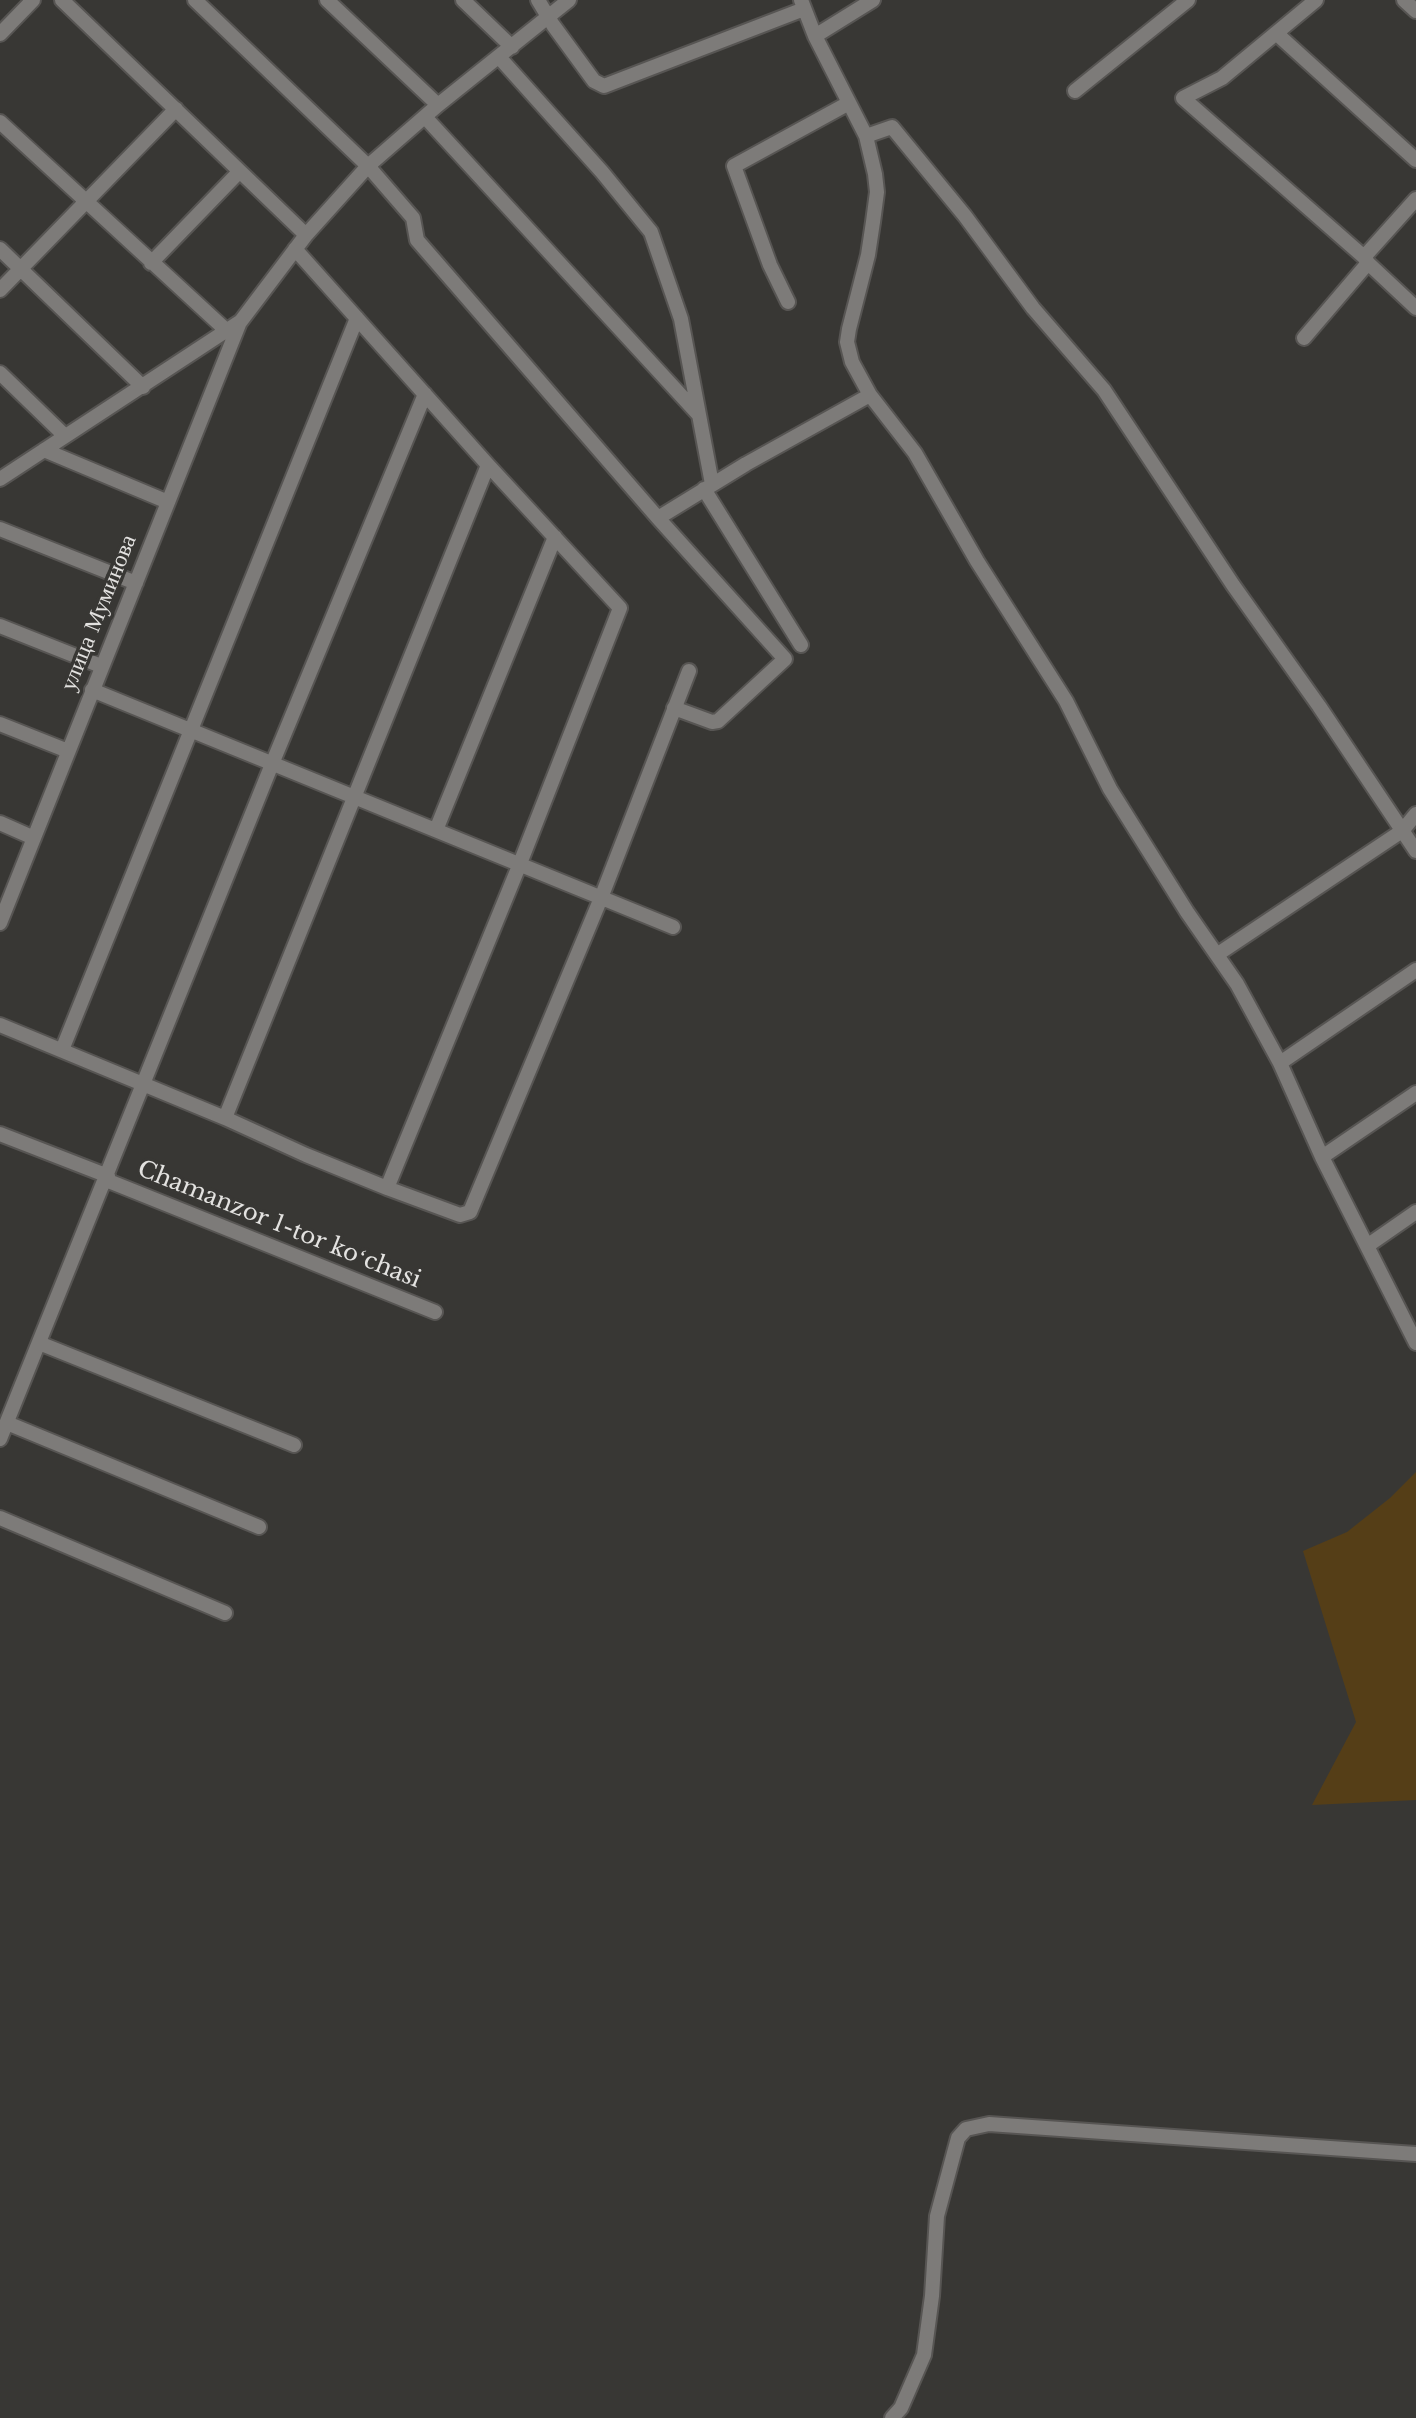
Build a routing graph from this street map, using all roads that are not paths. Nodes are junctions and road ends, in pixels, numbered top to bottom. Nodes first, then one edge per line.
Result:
1 (33, 0) edge
2 (62, 0) edge
3 (195, 0) edge
4 (327, 0) edge
5 (463, 0) edge
6 (538, 0) edge
7 (569, 0) edge
8 (873, 0) edge
9 (1188, 0) edge
10 (1317, 0) edge
11 (1404, 0) edge
12 (802, 4) edge
13 (1416, 11) edge
14 (546, 16) junction
15 (1276, 33) junction
16 (0, 34) edge
17 (815, 36) junction
18 (512, 47) junction
19 (499, 57) junction
20 (1074, 91) dead end
21 (849, 103) junction
22 (438, 106) junction
23 (176, 109) junction
24 (425, 117) junction
25 (0, 122) edge
26 (866, 136) junction
27 (1416, 160) edge
28 (368, 166) junction
29 (239, 172) junction
30 (1416, 199) edge
31 (86, 202) junction
32 (306, 234) junction
33 (0, 249) edge
34 (295, 249) junction
35 (1366, 260) junction
36 (151, 263) junction
37 (20, 269) junction
38 (0, 289) edge
39 (788, 302) dead end
40 (1416, 308) edge
41 (357, 318) junction
42 (241, 321) junction
43 (227, 331) junction
44 (1304, 338) dead end
45 (0, 373) edge
46 (143, 387) junction
47 (425, 394) junction
48 (870, 395) junction
49 (699, 416) junction
50 (65, 436) junction
51 (44, 450) junction
52 (488, 465) junction
53 (0, 479) edge
54 (708, 486) junction
55 (168, 502) junction
56 (658, 518) junction
57 (0, 529) edge
58 (555, 537) junction
59 (136, 583) junction
60 (0, 626) edge
61 (802, 645) dead end
62 (101, 666) junction
63 (689, 671) dead end
64 (92, 690) junction
65 (674, 708) junction
66 (0, 724) edge
67 (190, 731) junction
68 (68, 751) junction
69 (272, 764) junction
70 (354, 796) junction
71 (1416, 814) edge
72 (0, 823) edge
73 (436, 830) junction
74 (1402, 831) junction
75 (34, 838) junction
76 (1416, 851) edge
77 (519, 866) junction
78 (601, 898) junction
79 (0, 923) edge
80 (673, 927) dead end
81 (1218, 954) junction
82 (1416, 970) edge
83 (0, 1025) edge
84 (62, 1050) junction
85 (1280, 1063) junction
86 (143, 1084) junction
87 (1416, 1093) edge
88 (225, 1118) junction
89 (0, 1134) edge
90 (1322, 1157) junction
91 (107, 1178) junction
92 (387, 1188) junction
93 (1416, 1212) edge
94 (1367, 1246) junction
95 (435, 1312) dead end
96 (1414, 1334) edge
97 (39, 1343) junction
98 (7, 1423) junction
99 (0, 1439) edge
100 (294, 1445) dead end
101 (0, 1518) edge
102 (259, 1527) dead end
103 (225, 1614) dead end
104 (1416, 2154) edge
105 (892, 2418) edge

1 - 16 street
2 - 23 street
3 - 28 street
4 - 22 street
5 - 18 street
6 - 14 street
7 - 14 street
8 - 17 street
9 - 20 street
10 - 15 street
11 - 13 street
12 - 14 street
12 - 17 street
14 - 18 street
15 - 27 street
15 - 35 street
17 - 21 street
18 - 19 street
19 - 22 street
19 - 49 street
21 - 26 street
21 - 39 street
22 - 24 street
23 - 29 street
23 - 31 street
24 - 28 street
24 - 49 street
25 - 31 street
26 - 48 street
26 - 74 street
28 - 32 street
28 - 56 street
29 - 32 street
29 - 36 street
30 - 35 street
31 - 36 street
31 - 37 street
32 - 34 street
33 - 37 street
34 - 41 street
34 - 42 street
35 - 40 street
35 - 44 street
36 - 43 street
37 - 38 street
37 - 46 street
41 - 47 street
41 - 67 street
42 - 43 street
42 - 55 street, улица Муминова
43 - 46 street
45 - 50 street
46 - 50 street
47 - 52 street
47 - 69 street
48 - 54 street
48 - 81 street
49 - 54 street
50 - 51 street
51 - 53 street
51 - 55 street
52 - 58 street
52 - 70 street
54 - 56 street
54 - 61 street
55 - 59 street, улица Муминова
56 - 65 street
57 - 59 street
58 - 73 street
58 - 77 street
59 - 62 street, улица Муминова
60 - 62 street
62 - 64 street, улица Муминова
63 - 65 street
64 - 67 street
64 - 68 street, улица Муминова
65 - 78 street
66 - 68 street
67 - 69 street
67 - 84 street
68 - 75 street, улица Муминова
69 - 70 street
69 - 86 street
70 - 73 street
70 - 88 street
71 - 74 street
72 - 75 street
73 - 77 street
74 - 76 street
74 - 81 street
75 - 79 street, улица Муминова
77 - 78 street
77 - 92 street
78 - 80 street
78 - 92 street
81 - 85 street
82 - 85 street
83 - 84 street
84 - 86 street
85 - 90 street
86 - 88 street
86 - 91 street
87 - 90 street
88 - 92 street
89 - 91 street, Chamanzor 1-tor koʻchasi
90 - 94 street
91 - 95 street, Chamanzor 1-tor koʻchasi
91 - 97 street
93 - 94 street
94 - 96 street
97 - 98 street
97 - 100 street
98 - 99 street
98 - 102 street
101 - 103 street
104 - 105 street

